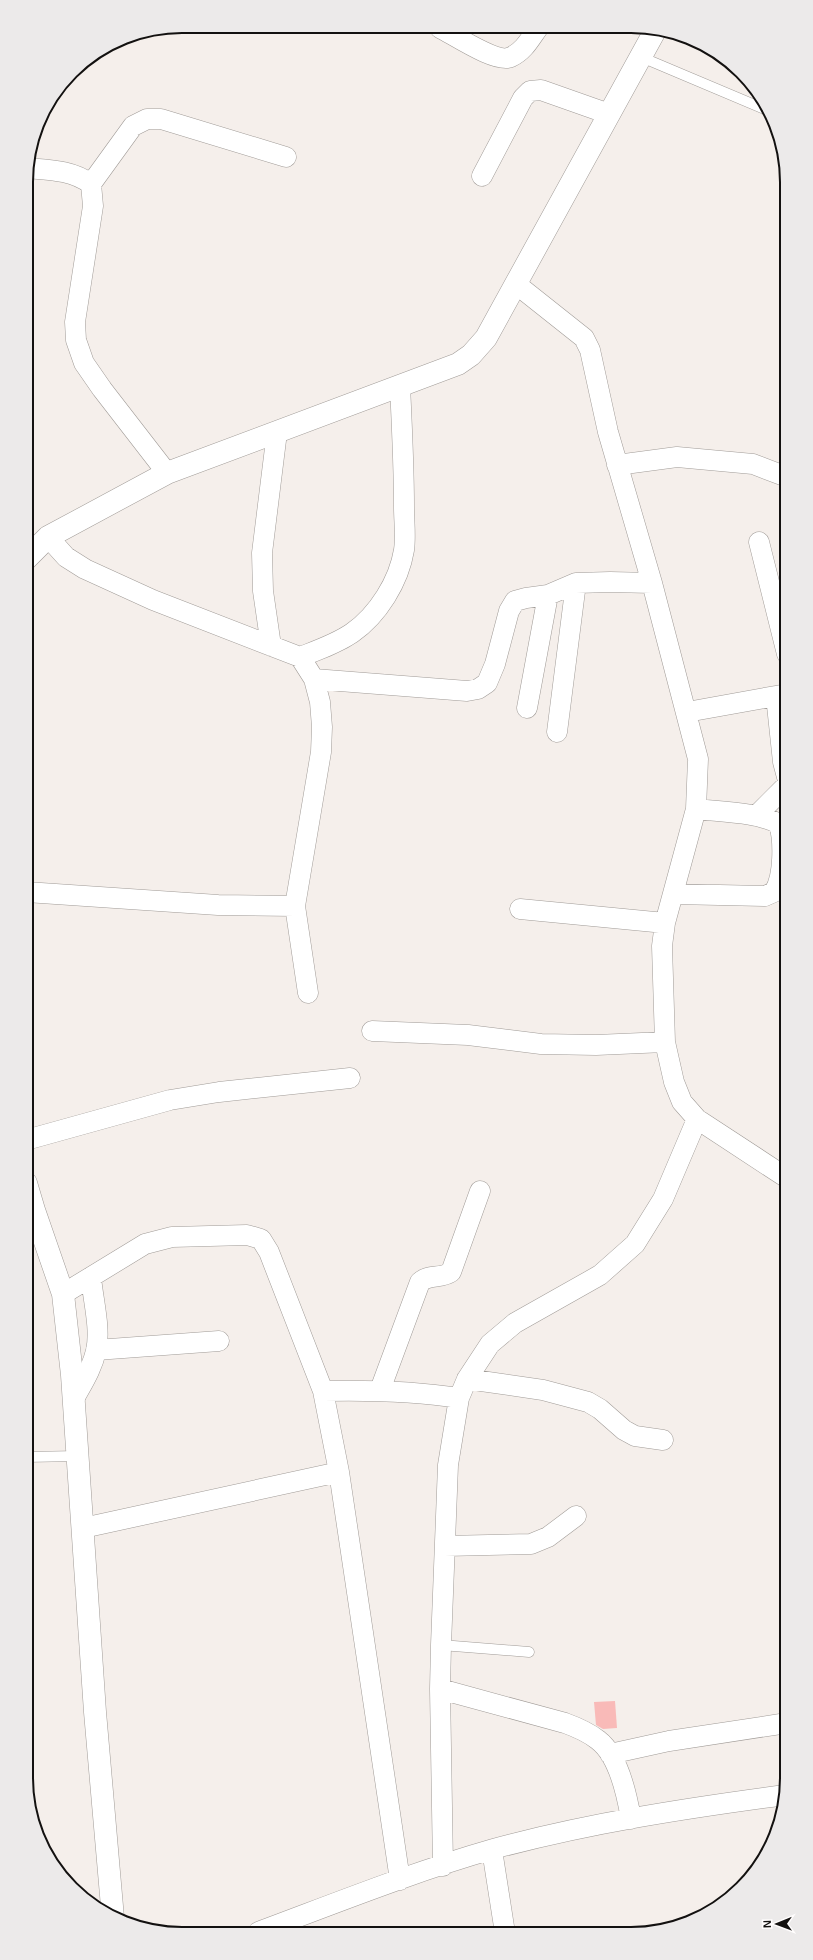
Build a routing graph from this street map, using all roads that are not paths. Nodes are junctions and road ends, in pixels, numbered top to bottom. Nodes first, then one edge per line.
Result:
1 (449, 33) edge
2 (535, 33) edge
3 (653, 35) edge
4 (641, 57) junction
5 (759, 107) edge
6 (609, 114) junction
7 (286, 157) dead end
8 (33, 169) edge
9 (482, 176) dead end
10 (91, 184) junction
11 (516, 284) junction
12 (400, 386) junction
13 (277, 432) junction
14 (617, 465) junction
15 (167, 473) junction
16 (780, 474) edge
17 (48, 537) junction
18 (759, 542) dead end
19 (33, 552) edge
20 (576, 583) junction
21 (652, 583) junction
22 (548, 595) junction
23 (780, 626) edge
24 (271, 646) junction
25 (300, 657) junction
26 (314, 678) junction
27 (780, 695) edge
28 (527, 708) dead end
29 (687, 712) junction
30 (557, 732) dead end
31 (780, 792) edge
32 (696, 810) junction
33 (756, 816) junction
34 (780, 827) edge
35 (780, 877) edge
36 (33, 892) edge
37 (674, 894) junction
38 (295, 906) junction
39 (520, 909) dead end
40 (665, 923) junction
41 (308, 993) dead end
42 (372, 1031) dead end
43 (665, 1042) junction
44 (350, 1078) dead end
45 (697, 1119) junction
46 (33, 1138) edge
47 (780, 1173) edge
48 (480, 1191) dead end
49 (33, 1207) edge
50 (91, 1277) junction
51 (63, 1294) junction
52 (219, 1341) dead end
53 (96, 1350) junction
54 (467, 1379) junction
55 (380, 1390) junction
56 (323, 1391) junction
57 (459, 1398) junction
58 (74, 1399) junction
59 (663, 1440) dead end
60 (78, 1456) junction
61 (33, 1457) edge
62 (339, 1472) junction
63 (576, 1516) dead end
64 (83, 1528) junction
65 (445, 1546) junction
66 (441, 1645) junction
67 (529, 1652) dead end
68 (440, 1689) junction
69 (780, 1724) edge
70 (610, 1754) junction
71 (779, 1796) edge
72 (631, 1818) junction
73 (492, 1850) junction
74 (443, 1866) junction
75 (400, 1880) junction
76 (112, 1910) edge
77 (272, 1927) edge
78 (504, 1927) edge

1 - 2 street
3 - 4 street
4 - 5 lane
4 - 6 street
6 - 9 street
6 - 11 street
7 - 10 street
8 - 10 street
10 - 15 street
11 - 12 street
11 - 14 street
12 - 13 street
12 - 25 street
13 - 15 street
13 - 24 street
14 - 16 street
14 - 21 street
15 - 17 street
17 - 19 street
17 - 24 street
18 - 23 street
20 - 21 street
20 - 22 street
20 - 30 street
21 - 29 street
22 - 26 street
22 - 28 street
24 - 25 street
25 - 26 street
26 - 38 street
27 - 29 street
29 - 32 street
31 - 33 street
32 - 33 street
32 - 37 street
33 - 34 street
35 - 37 street
36 - 38 street
37 - 40 street
38 - 41 street
39 - 40 street
40 - 43 street
42 - 43 street
43 - 45 street
44 - 46 street
45 - 47 street
45 - 54 street
48 - 55 street
49 - 51 street
50 - 51 street
50 - 53 street
50 - 56 street
51 - 58 street
52 - 53 street
53 - 58 street
54 - 57 street
54 - 59 street
55 - 56 street
55 - 57 street
56 - 62 street
57 - 65 street
58 - 60 street
60 - 61 lane
60 - 64 street
62 - 64 street
62 - 75 street
63 - 65 street
64 - 76 street
65 - 66 street
66 - 67 lane
66 - 68 street
68 - 70 street
68 - 74 street
69 - 70 street
70 - 72 street
71 - 72 street
72 - 73 street
73 - 74 street
73 - 78 street
74 - 75 street
75 - 77 street

